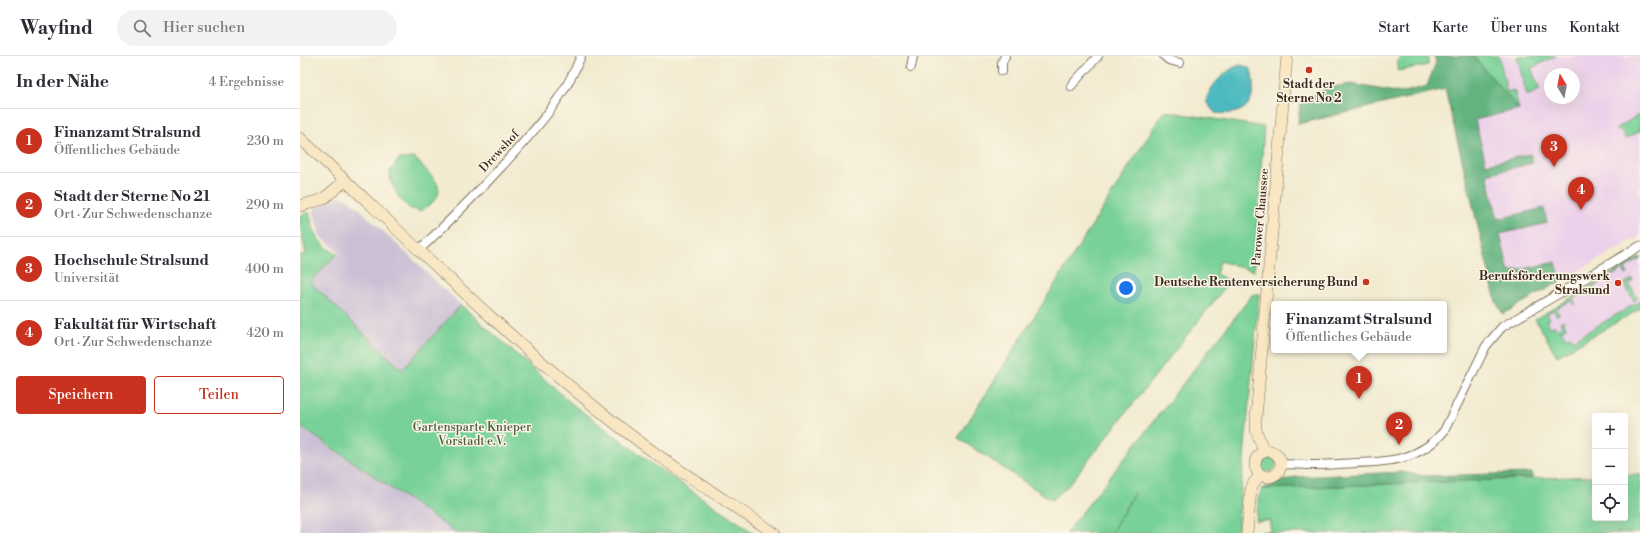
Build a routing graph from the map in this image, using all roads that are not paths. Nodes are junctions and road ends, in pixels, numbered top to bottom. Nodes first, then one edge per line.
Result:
1 (581, 56) edge
2 (913, 56) edge
3 (1005, 56) edge
4 (1098, 56) edge
5 (1164, 56) edge
6 (1287, 56) edge
7 (1180, 63) dead end
8 (911, 67) dead end
9 (1002, 71) dead end
10 (1071, 86) dead end
11 (300, 138) edge
12 (345, 181) junction
13 (300, 206) edge
14 (1640, 246) edge
15 (419, 250) junction
16 (1264, 452) junction
17 (1281, 465) junction
18 (1261, 475) junction
19 (774, 533) edge
20 (1247, 533) edge

1 - 15 street, Drewshof
2 - 8 street
3 - 9 street
4 - 10 street
5 - 7 street
6 - 16 main road, Parower Chaussee
11 - 12 main road
12 - 13 main road
12 - 15 main road
14 - 17 street
15 - 19 main road
16 - 17 main road
16 - 18 main road
17 - 18 main road
18 - 20 main road

